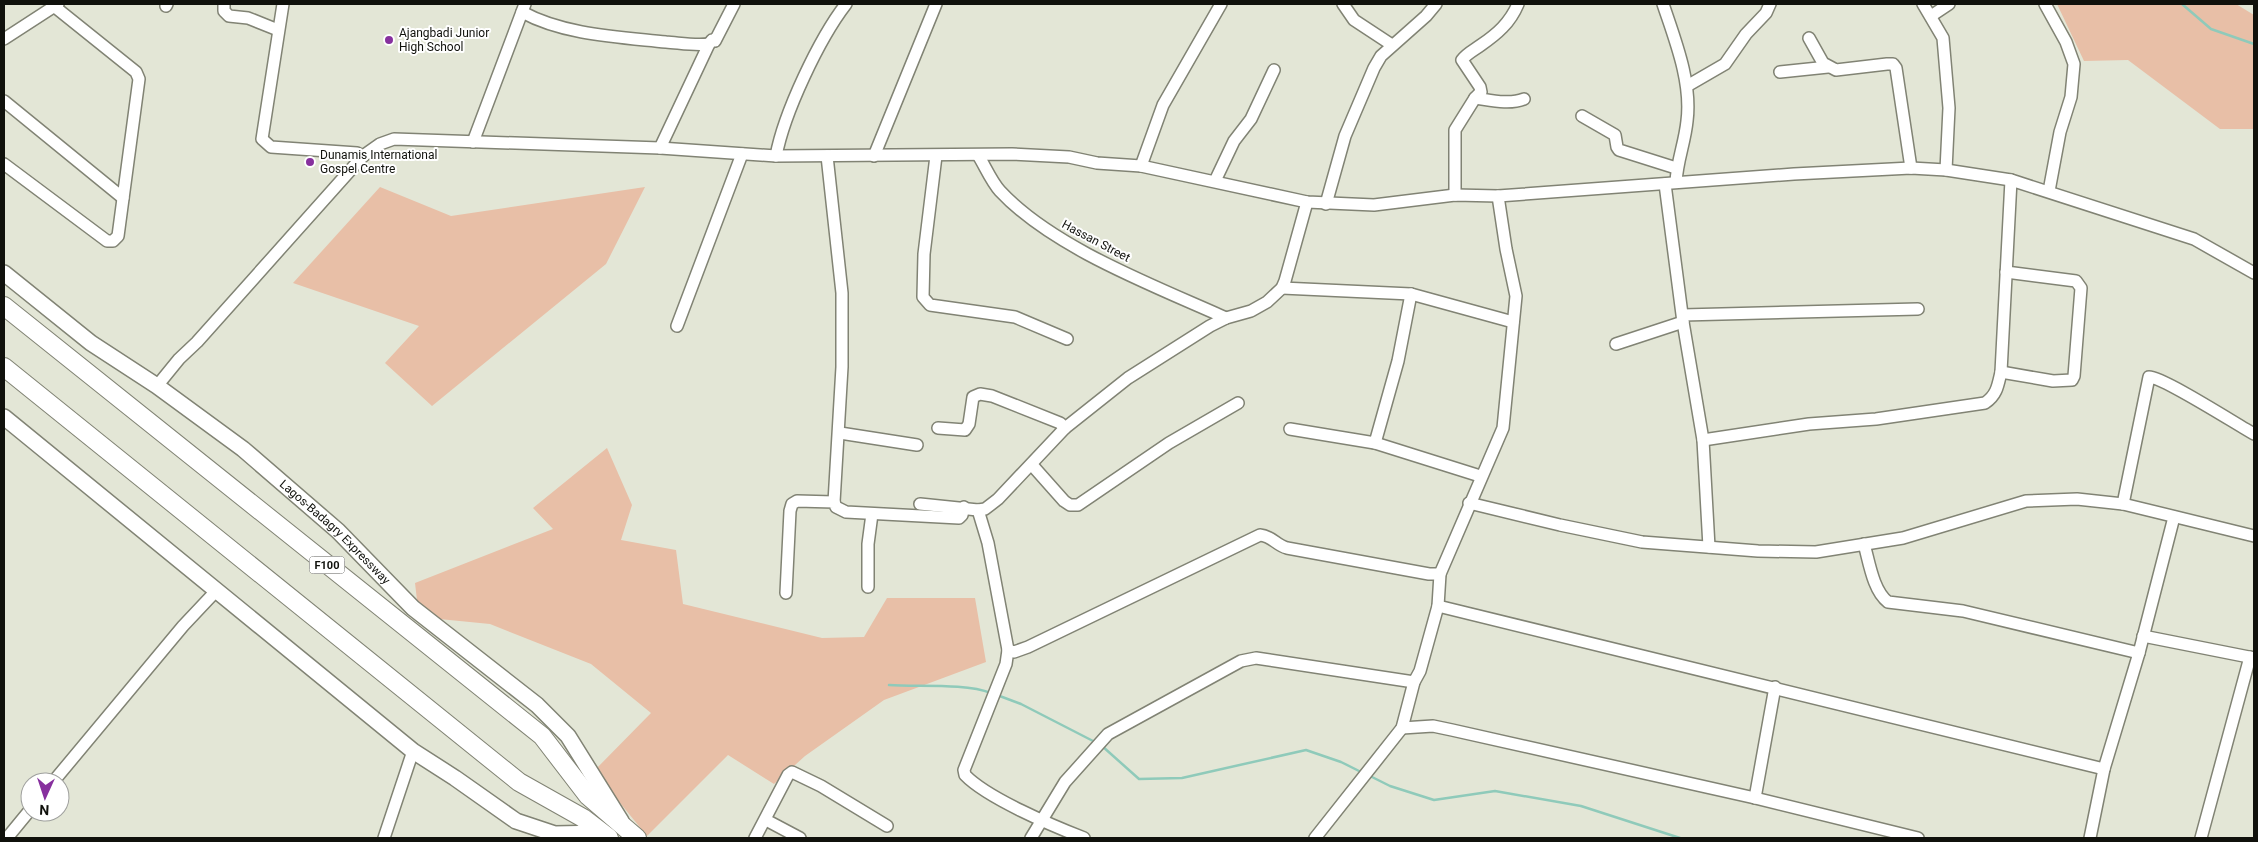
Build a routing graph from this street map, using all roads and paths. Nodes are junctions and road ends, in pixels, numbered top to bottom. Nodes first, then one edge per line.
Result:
1 (224, 4) edge
2 (283, 4) edge
3 (734, 4) edge
4 (846, 4) edge
5 (936, 4) edge
6 (1221, 4) edge
7 (1344, 4) edge
8 (1436, 4) edge
9 (1518, 4) edge
10 (1663, 4) edge
11 (1770, 4) edge
12 (1923, 4) edge
13 (1950, 4) edge
14 (2045, 4) edge
15 (57, 5) edge
16 (524, 8) edge
17 (1931, 16) junction
18 (278, 30) junction
19 (1809, 38) dead end
20 (4, 39) edge
21 (709, 44) junction
22 (1392, 45) junction
23 (1828, 67) junction
24 (1274, 70) dead end
25 (1780, 72) dead end
26 (1688, 86) junction
27 (1475, 98) junction
28 (1524, 100) dead end
29 (4, 101) edge
30 (1582, 116) dead end
31 (473, 142) junction
32 (660, 148) junction
33 (742, 154) junction
34 (978, 155) junction
35 (363, 156) junction
36 (776, 156) junction
37 (827, 156) junction
38 (874, 156) junction
39 (936, 156) junction
40 (4, 164) edge
41 (1141, 166) junction
42 (1676, 168) junction
43 (1911, 168) junction
44 (1946, 170) junction
45 (2011, 180) junction
46 (1215, 181) junction
47 (1670, 183) junction
48 (2048, 191) junction
49 (1455, 195) junction
50 (1498, 196) junction
51 (123, 198) junction
52 (1307, 202) junction
53 (1326, 204) junction
54 (4, 272) edge
55 (2006, 272) junction
56 (2254, 273) edge
57 (1282, 288) junction
58 (1411, 294) junction
59 (4, 306) edge
60 (1918, 309) dead end
61 (1226, 318) junction
62 (1683, 318) junction
63 (1513, 322) junction
64 (677, 326) dead end
65 (1067, 339) dead end
66 (1616, 344) dead end
67 (4, 367) edge
68 (2001, 372) junction
69 (157, 386) junction
70 (1238, 402) dead end
71 (4, 417) edge
72 (938, 428) dead end
73 (1065, 428) junction
74 (1290, 429) dead end
75 (840, 433) junction
76 (2254, 434) edge
77 (1703, 440) junction
78 (1375, 443) junction
79 (917, 445) dead end
80 (1032, 465) junction
81 (1480, 476) junction
82 (834, 502) junction
83 (1469, 503) junction
84 (920, 504) dead end
85 (2123, 504) junction
86 (964, 507) junction
87 (978, 510) junction
88 (872, 514) junction
89 (2174, 517) junction
90 (2254, 536) edge
91 (1864, 544) junction
92 (1709, 547) junction
93 (1440, 574) junction
94 (868, 587) dead end
95 (216, 591) junction
96 (786, 592) dead end
97 (1438, 606) junction
98 (2143, 636) junction
99 (1008, 650) junction
100 (2139, 653) junction
101 (2252, 658) edge
102 (1414, 682) junction
103 (1775, 687) junction
104 (1402, 728) junction
105 (413, 751) junction
106 (2104, 769) junction
107 (62, 772) edge
108 (1756, 798) junction
109 (766, 820) junction
110 (1042, 820) junction
111 (20, 822) edge
112 (887, 826) dead end
113 (632, 834) edge
114 (606, 836) edge
115 (7, 838) edge
116 (384, 838) edge
117 (755, 838) edge
118 (800, 838) edge
119 (1031, 838) edge
120 (1084, 838) edge
121 (1315, 838) edge
122 (1918, 838) edge
123 (2090, 838) edge
124 (2201, 838) edge

1 - 18 street
2 - 18 street
3 - 21 street
4 - 36 street
5 - 38 street
6 - 41 street
7 - 22 street
8 - 22 street
9 - 27 street
10 - 26 street
11 - 26 street
12 - 17 street
13 - 17 street
14 - 48 street
15 - 20 street
15 - 51 street
16 - 21 street
16 - 31 street
17 - 44 street
18 - 35 street
19 - 23 street
21 - 32 street
22 - 53 street
23 - 25 street
23 - 43 street
24 - 46 street
26 - 42 street
27 - 28 street
27 - 49 street
29 - 51 street
30 - 42 street
31 - 32 street
31 - 35 street
32 - 33 street
33 - 36 street
33 - 64 street
34 - 39 street
34 - 41 street
34 - 61 street, Hassan Street
35 - 69 street
36 - 37 street
37 - 38 street
37 - 75 street
38 - 39 street
39 - 65 street
40 - 51 street
41 - 46 street
42 - 47 street
43 - 44 street
43 - 47 street
44 - 45 street
45 - 48 street
45 - 55 street
46 - 52 street
47 - 50 street
47 - 62 street
48 - 56 street
49 - 50 street
49 - 53 street
50 - 63 street
52 - 53 street
52 - 57 street
54 - 69 main road, Lagos-Badagry Expressway
55 - 68 street
55 - 68 street
57 - 58 street
57 - 61 street
58 - 63 street
58 - 78 street
59 - 113 highway, Lagos-Badagry Expressway / F100
60 - 62 street
61 - 73 street
62 - 66 street
62 - 77 street
63 - 81 street
67 - 114 highway
68 - 77 street
69 - 113 main road, Lagos-Badagry Expressway
70 - 80 street
71 - 95 main road
72 - 73 street
73 - 80 street
74 - 78 street
75 - 79 street
75 - 82 street
76 - 85 street
77 - 92 street
78 - 81 street
80 - 87 street
81 - 83 street
82 - 88 street
82 - 96 street
83 - 92 street
83 - 93 street
84 - 86 street
85 - 89 street
85 - 91 street
86 - 87 street
86 - 88 street
87 - 99 street
88 - 94 street
89 - 90 street
89 - 98 street
91 - 92 street
91 - 100 street
93 - 97 street
93 - 99 street
95 - 105 main road
95 - 107 street
97 - 102 street
97 - 103 street
98 - 100 street
98 - 101 street
99 - 110 street
100 - 106 street
101 - 124 street
102 - 104 street
102 - 110 street
103 - 106 street
103 - 108 street
104 - 108 street
104 - 121 street
105 - 114 main road
105 - 116 street
106 - 123 street
108 - 122 street
109 - 112 street
109 - 117 street
109 - 118 street
110 - 119 street
110 - 120 street
111 - 115 street

